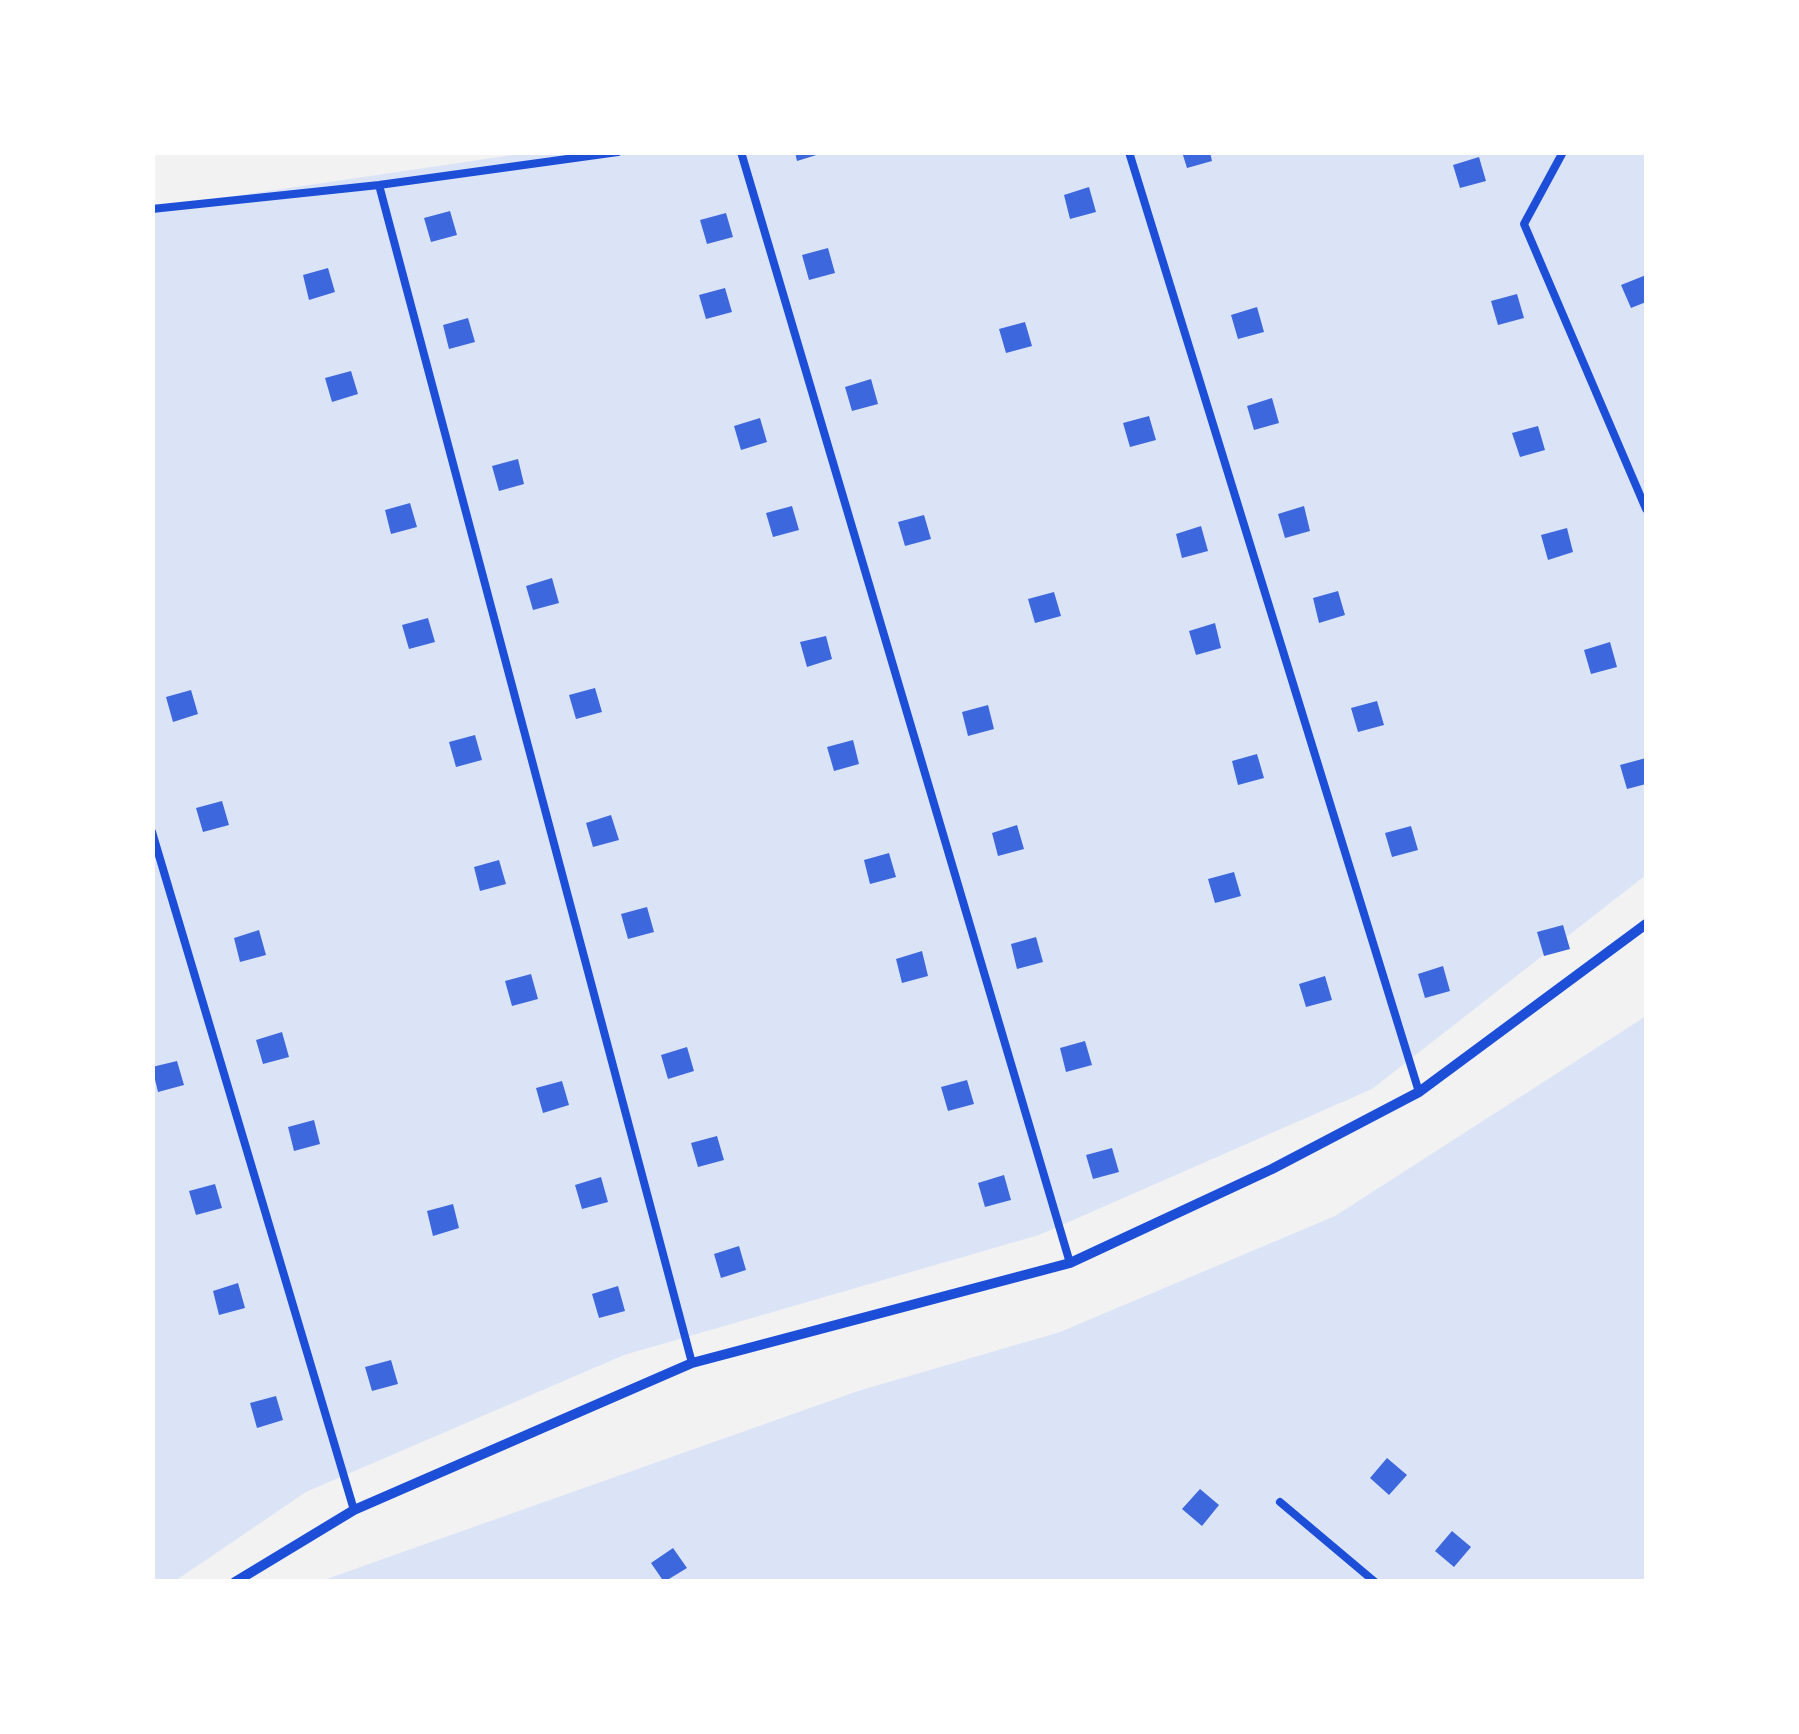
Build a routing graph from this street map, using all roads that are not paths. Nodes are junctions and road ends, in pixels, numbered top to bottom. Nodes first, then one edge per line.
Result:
1 (618, 152) edge
2 (741, 152) edge
3 (1130, 152) edge
4 (1563, 152) edge
5 (379, 185) junction
6 (152, 209) edge
7 (1646, 508) edge
8 (152, 832) edge
9 (1646, 924) edge
10 (1418, 1092) junction
11 (1070, 1263) junction
12 (692, 1363) junction
13 (1280, 1502) dead end
14 (354, 1510) junction
15 (236, 1582) edge
16 (1375, 1582) edge

1 - 5 lane
2 - 11 lane
3 - 10 lane
4 - 7 lane
5 - 6 lane
5 - 12 lane
8 - 14 lane
9 - 10 street
10 - 11 street
11 - 12 street
12 - 14 street
13 - 16 lane
14 - 15 street

